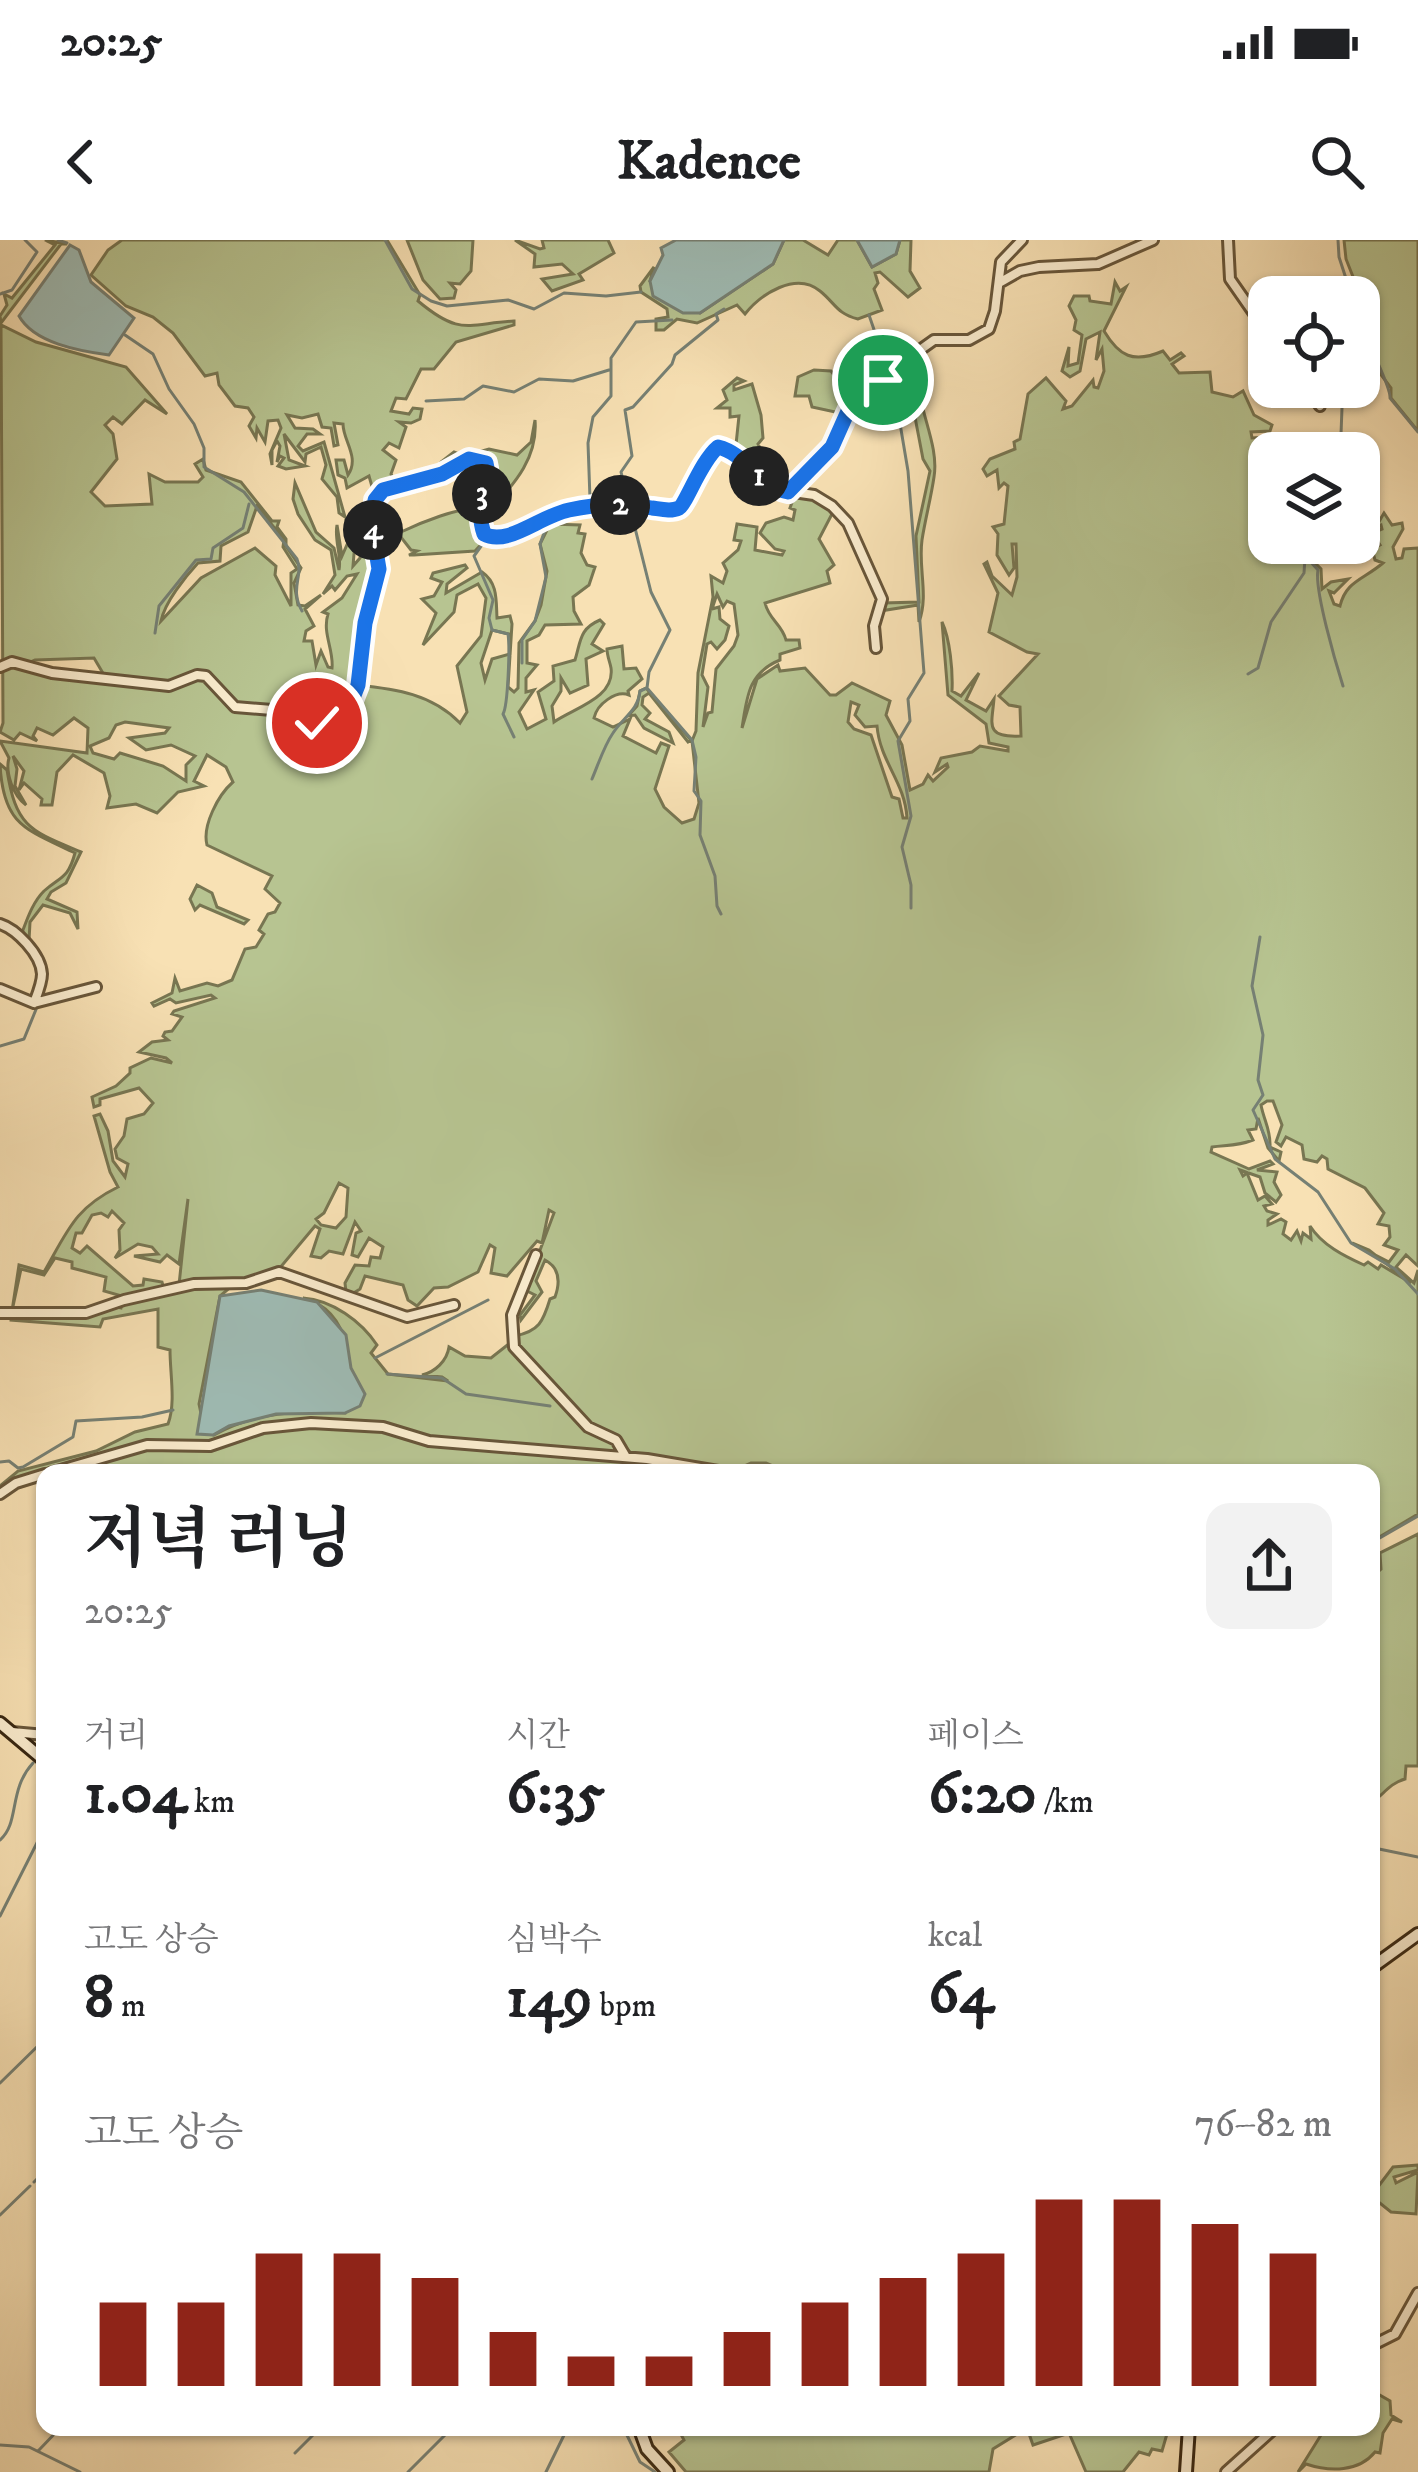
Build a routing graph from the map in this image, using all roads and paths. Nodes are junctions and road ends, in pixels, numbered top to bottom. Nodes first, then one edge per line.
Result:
1 (1022, 240) edge
2 (1153, 240) edge
3 (1228, 240) edge
4 (998, 284) junction
5 (1248, 305) edge
6 (788, 492) junction
7 (876, 648) dead end
8 (0, 667) edge
9 (0, 924) edge
10 (96, 987) dead end
11 (0, 989) edge
12 (34, 1003) junction
13 (536, 1255) dead end
14 (454, 1305) dead end
15 (0, 1313) edge
16 (626, 1457) junction
17 (81, 1464) edge
18 (672, 1464) edge
19 (36, 1477) edge
20 (0, 1494) edge
21 (5, 1728) edge
22 (36, 1733) edge
23 (36, 1754) edge
24 (1418, 1934) edge
25 (1380, 1961) edge
26 (1418, 2293) edge
27 (1380, 2342) edge
28 (642, 2436) edge
29 (1188, 2436) edge
30 (1267, 2436) edge
31 (1230, 2471) edge
32 (668, 2472) edge
33 (1186, 2472) edge

1 - 4 street
2 - 4 street
3 - 5 street
4 - 6 street
6 - 7 street
6 - 8 street
9 - 12 street
10 - 12 street
11 - 12 street
13 - 16 street
14 - 15 street
16 - 17 street
16 - 18 street
19 - 20 street
21 - 22 street
21 - 23 street
24 - 25 street
26 - 27 street
28 - 32 street
29 - 33 street
30 - 31 street

